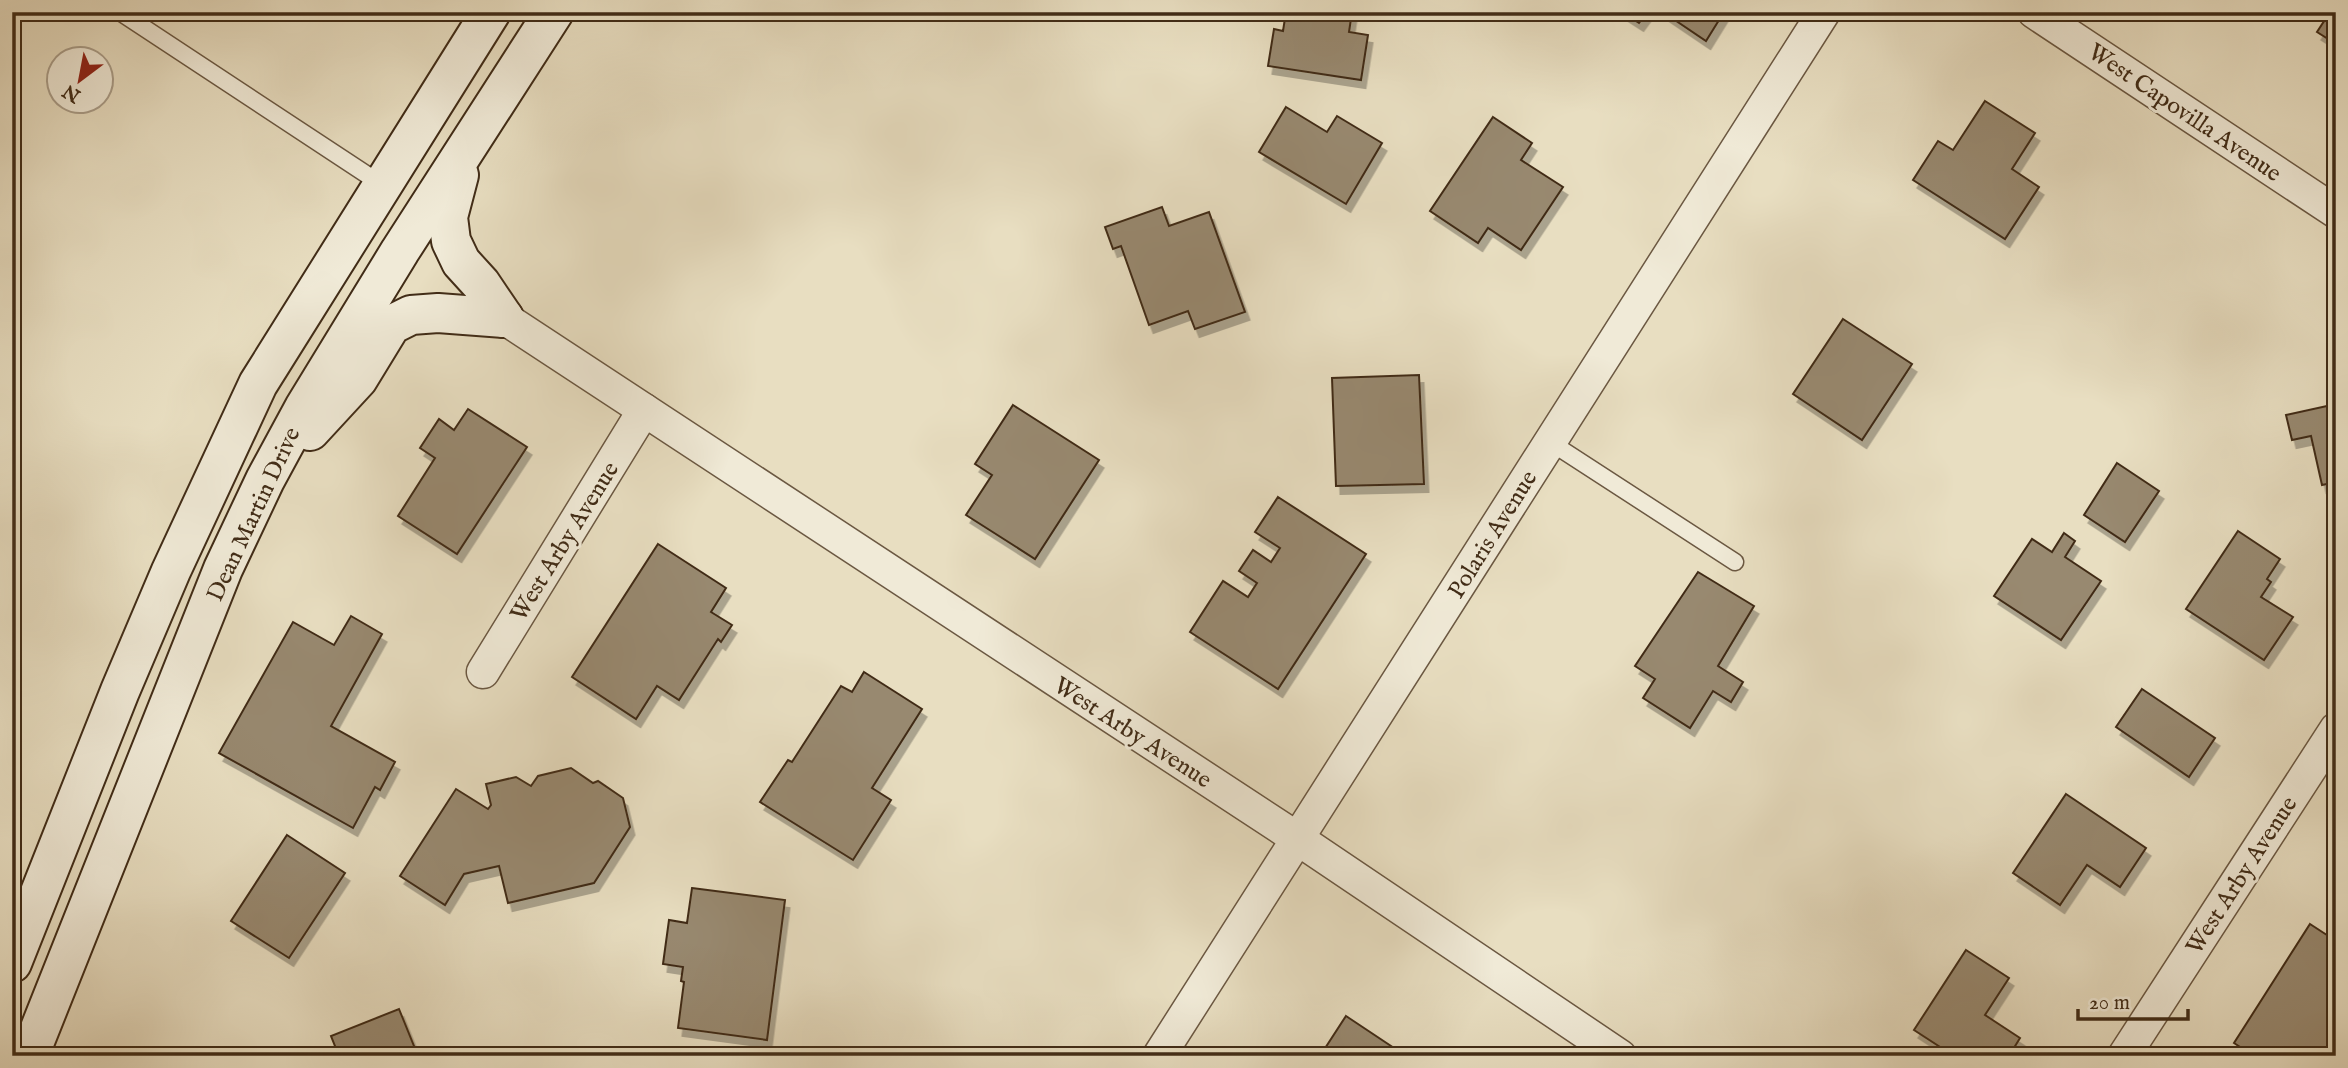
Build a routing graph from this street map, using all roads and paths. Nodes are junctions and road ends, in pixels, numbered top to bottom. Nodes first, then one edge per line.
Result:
1 (120, 12) edge
2 (491, 12) edge
3 (554, 12) edge
4 (1824, 12) edge
5 (2034, 12) edge
6 (477, 129) junction
7 (381, 184) junction
8 (2336, 212) edge
9 (504, 318) junction
10 (644, 411) junction
11 (1550, 442) junction
12 (265, 480) junction
13 (1735, 562) dead end
14 (483, 672) dead end
15 (2336, 729) edge
16 (1298, 839) junction
17 (12, 963) edge
18 (29, 1056) edge
19 (1159, 1056) edge
20 (1620, 1056) edge
21 (2124, 1056) edge

1 - 7 lane
2 - 7 main road, Dean Martin Drive
3 - 6 main road, Dean Martin Drive
4 - 11 street, Polaris Avenue
5 - 8 street, West Capovilla Avenue
6 - 9 main road
6 - 12 main road, Dean Martin Drive
7 - 17 main road, Dean Martin Drive
9 - 10 street, West Arby Avenue
9 - 12 main road
10 - 14 street, West Arby Avenue
10 - 16 street, West Arby Avenue
11 - 13 lane
11 - 16 street, Polaris Avenue
12 - 18 main road, Dean Martin Drive
15 - 21 street, West Arby Avenue
16 - 19 street, Polaris Avenue
16 - 20 street, West Arby Avenue

